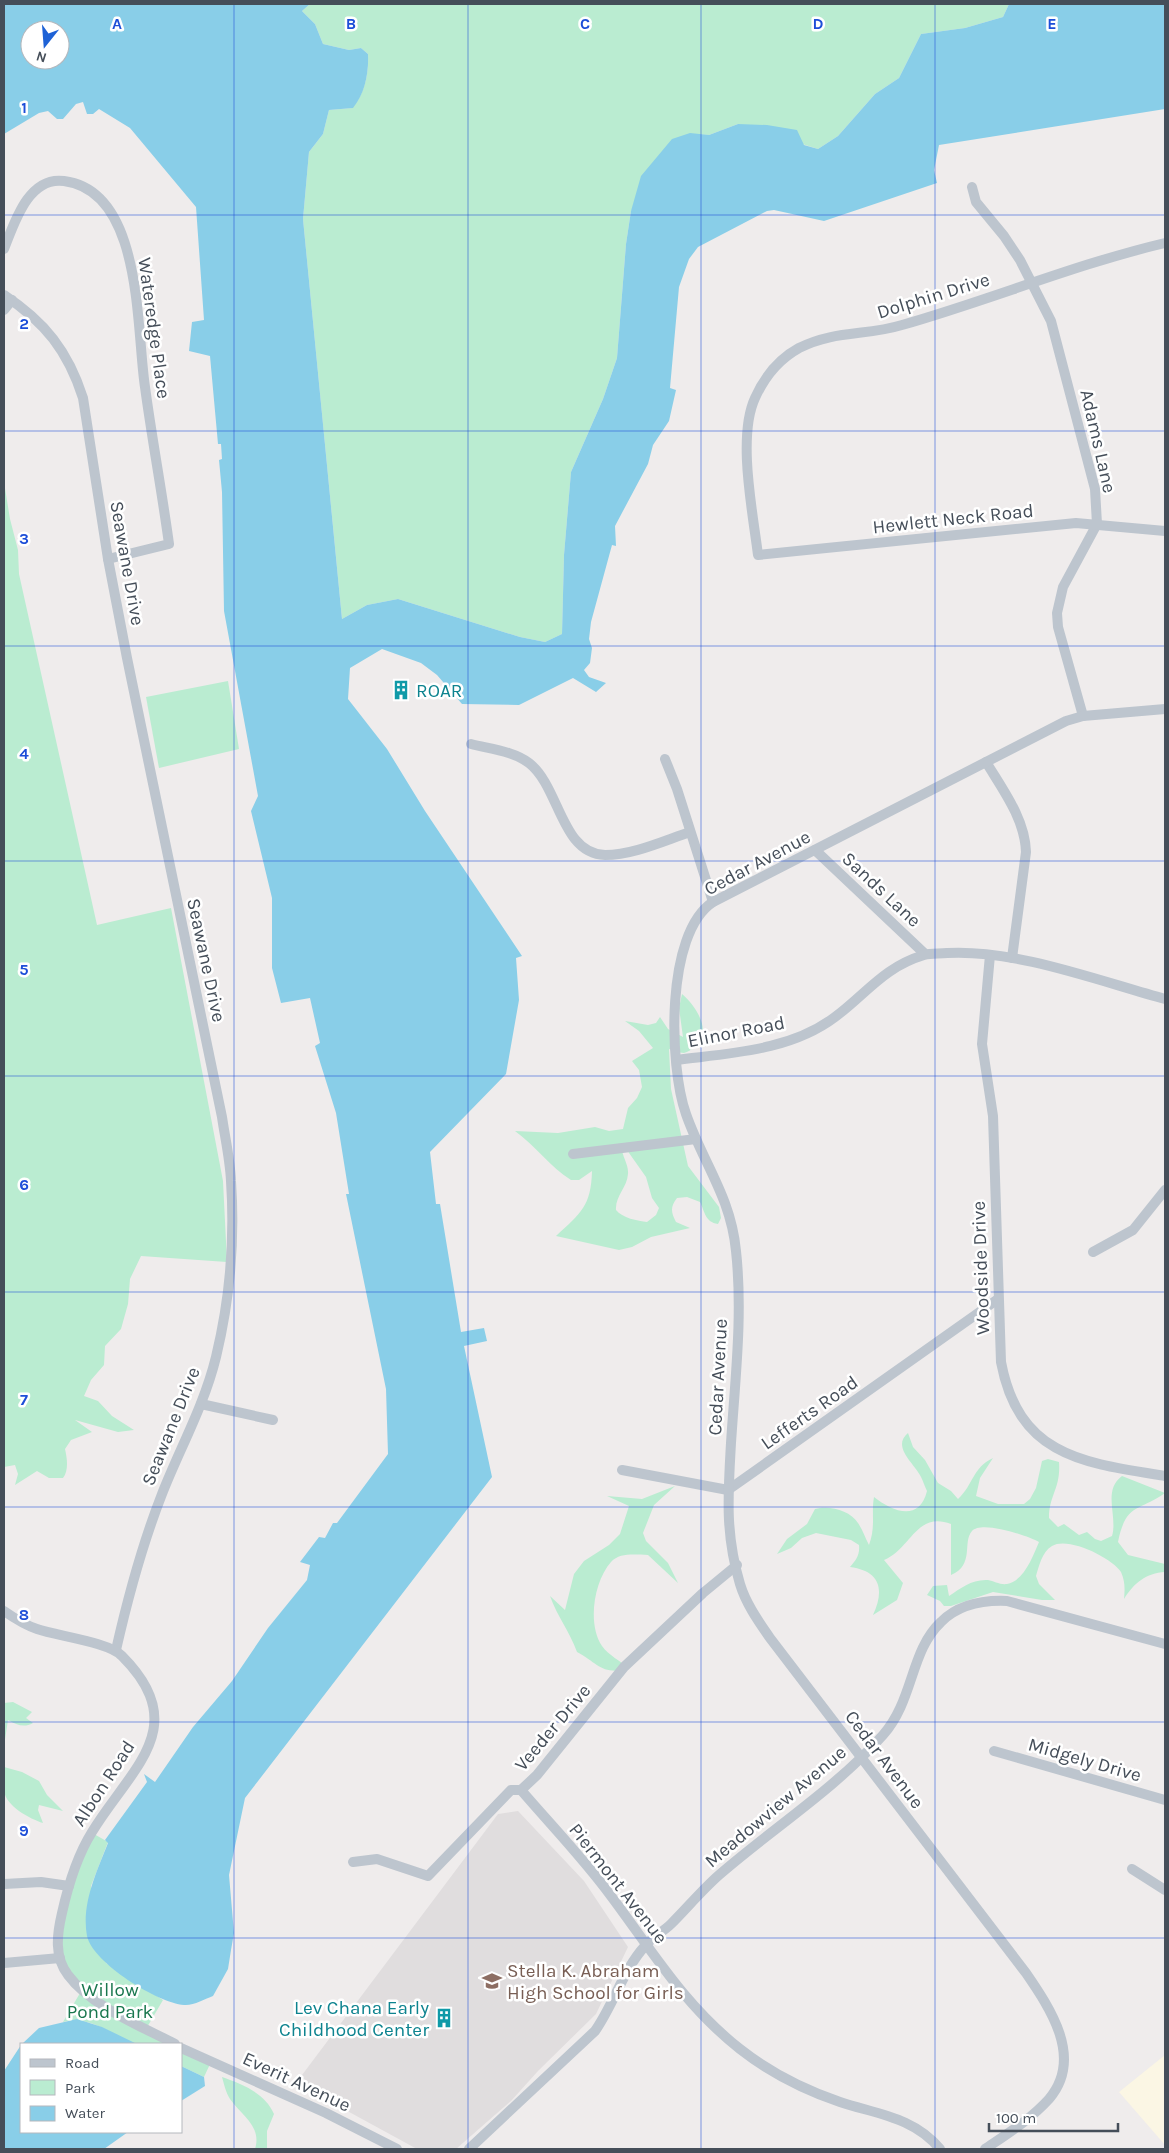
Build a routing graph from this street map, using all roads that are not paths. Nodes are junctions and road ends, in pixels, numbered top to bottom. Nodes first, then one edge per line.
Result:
1 (972, 187) dead end
2 (1165, 243) edge
3 (4, 249) edge
4 (1033, 283) junction
5 (8, 298) edge
6 (4, 310) edge
7 (1097, 524) junction
8 (1165, 531) edge
9 (757, 541) joint
10 (108, 559) junction
11 (1165, 708) edge
12 (1082, 716) junction
13 (471, 744) dead end
14 (665, 759) dead end
15 (986, 762) junction
16 (690, 832) junction
17 (815, 850) junction
18 (713, 902) junction
19 (926, 954) junction
20 (990, 955) junction
21 (1012, 958) junction
22 (1165, 999) edge
23 (676, 1060) junction
24 (696, 1138) junction
25 (573, 1154) dead end
26 (1165, 1190) edge
27 (1094, 1252) dead end
28 (998, 1299) junction
29 (201, 1404) junction
30 (273, 1420) dead end
31 (622, 1470) dead end
32 (1165, 1476) edge
33 (728, 1490) junction
34 (736, 1565) junction
35 (4, 1610) edge
36 (1165, 1644) edge
37 (116, 1650) junction
38 (994, 1751) dead end
39 (861, 1756) junction
40 (521, 1790) junction
41 (1165, 1800) edge
42 (354, 1862) dead end
43 (1132, 1869) dead end
44 (4, 1884) edge
45 (70, 1886) junction
46 (1165, 1890) edge
47 (645, 1945) junction
48 (60, 1958) junction
49 (4, 1963) edge
50 (173, 2043) edge
51 (182, 2048) edge
52 (397, 2149) edge
53 (469, 2149) edge
54 (940, 2149) edge
55 (985, 2149) edge

1 - 4 street, Adams Lane
2 - 4 street, Dolphin Drive
3 - 10 street, Wateredge Place
4 - 7 street, Adams Lane
4 - 9 street, Dolphin Drive
5 - 6 street
5 - 10 street, Seawane Drive
7 - 8 street, Hewlett Neck Road
7 - 9 street, Hewlett Neck Road
7 - 12 street
10 - 29 street, Seawane Drive
11 - 12 street, Cedar Avenue
12 - 15 street, Cedar Avenue
13 - 16 street
14 - 16 street
15 - 17 street, Cedar Avenue
15 - 21 street
16 - 18 street
17 - 18 street, Cedar Avenue
17 - 19 street, Sands Lane
18 - 23 street, Cedar Avenue
19 - 20 street, Elinor Road
19 - 23 street, Elinor Road
20 - 21 street, Elinor Road
20 - 28 street, Woodside Drive
21 - 22 street, Elinor Road
23 - 24 street, Cedar Avenue
24 - 25 street
24 - 33 street, Cedar Avenue
26 - 27 street
28 - 32 street, Woodside Drive
28 - 33 street, Lefferts Road
29 - 30 street
29 - 37 street, Seawane Drive
31 - 33 street
33 - 34 street, Cedar Avenue
34 - 39 street, Cedar Avenue
34 - 40 street, Veeder Drive
35 - 37 street
36 - 39 street, Meadowview Avenue
37 - 45 street, Albon Road
38 - 41 street, Midgely Drive
39 - 47 street, Meadowview Avenue
39 - 55 street, Cedar Avenue
40 - 42 street, Veeder Drive
40 - 47 street, Piermont Avenue
43 - 46 street
44 - 45 street
45 - 48 street, Albon Road
47 - 53 street, Meadowview Avenue
47 - 54 street, Piermont Avenue
48 - 49 street
48 - 50 street
51 - 52 street, Everit Avenue

